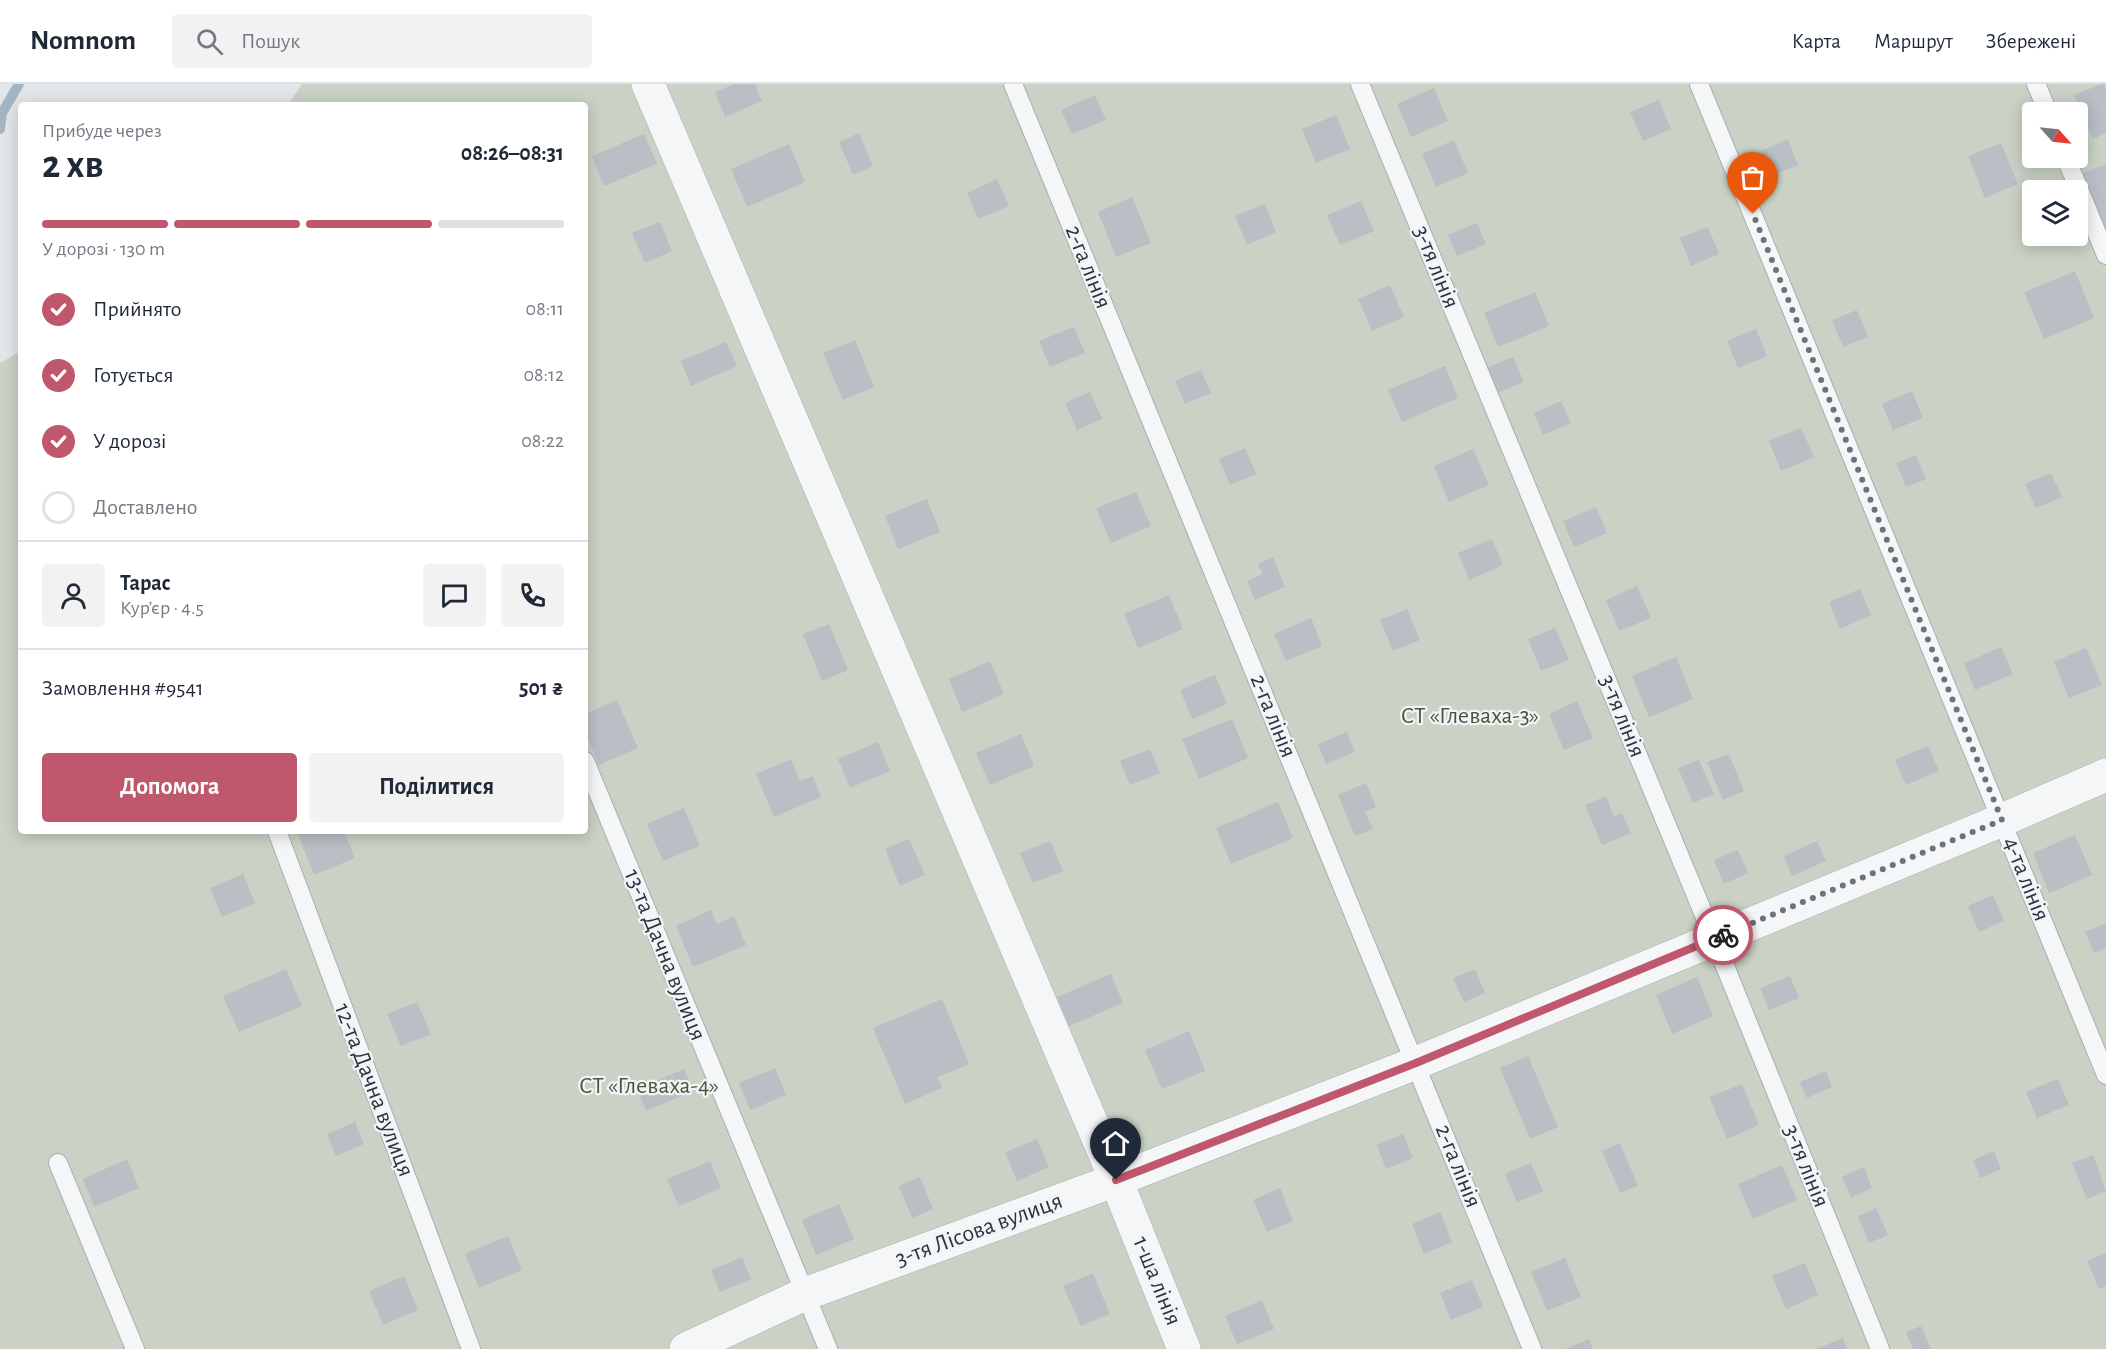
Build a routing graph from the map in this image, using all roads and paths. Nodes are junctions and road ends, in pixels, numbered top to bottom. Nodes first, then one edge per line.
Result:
1 (648, 84) edge
2 (1013, 84) edge
3 (1360, 84) edge
4 (1699, 84) edge
5 (2036, 84) edge
6 (2044, 102) edge
7 (2070, 168) edge
8 (2106, 255) edge
9 (588, 768) edge
10 (2106, 775) edge
11 (2002, 820) junction
12 (278, 834) edge
13 (1714, 939) junction
14 (1416, 1063) junction
15 (2106, 1075) edge
16 (58, 1163) dead end
17 (1116, 1180) junction
18 (805, 1294) junction
19 (135, 1349) edge
20 (471, 1349) edge
21 (686, 1349) edge
22 (828, 1349) edge
23 (1185, 1349) edge
24 (1532, 1349) edge
25 (1880, 1349) edge

1 - 17 street, 1-ша лінія
2 - 14 lane, 2-га лінія
3 - 13 lane, 3-тя лінія
4 - 11 lane, 4-та лінія
5 - 6 lane
7 - 8 lane
9 - 18 lane, 13-та Дачна вулиця
10 - 11 street, 3-тя Лісова вулиця
11 - 13 street, 3-тя Лісова вулиця
11 - 15 lane, 4-та лінія
12 - 20 lane, 12-та Дачна вулиця
13 - 14 street, 3-тя Лісова вулиця
13 - 25 lane, 3-тя лінія
14 - 17 street, 3-тя Лісова вулиця
14 - 24 lane, 2-га лінія
16 - 19 lane
17 - 18 street, 3-тя Лісова вулиця
17 - 23 street, 1-ша лінія
18 - 21 street, 3-тя Лісова вулиця
18 - 22 lane, 13-та Дачна вулиця

